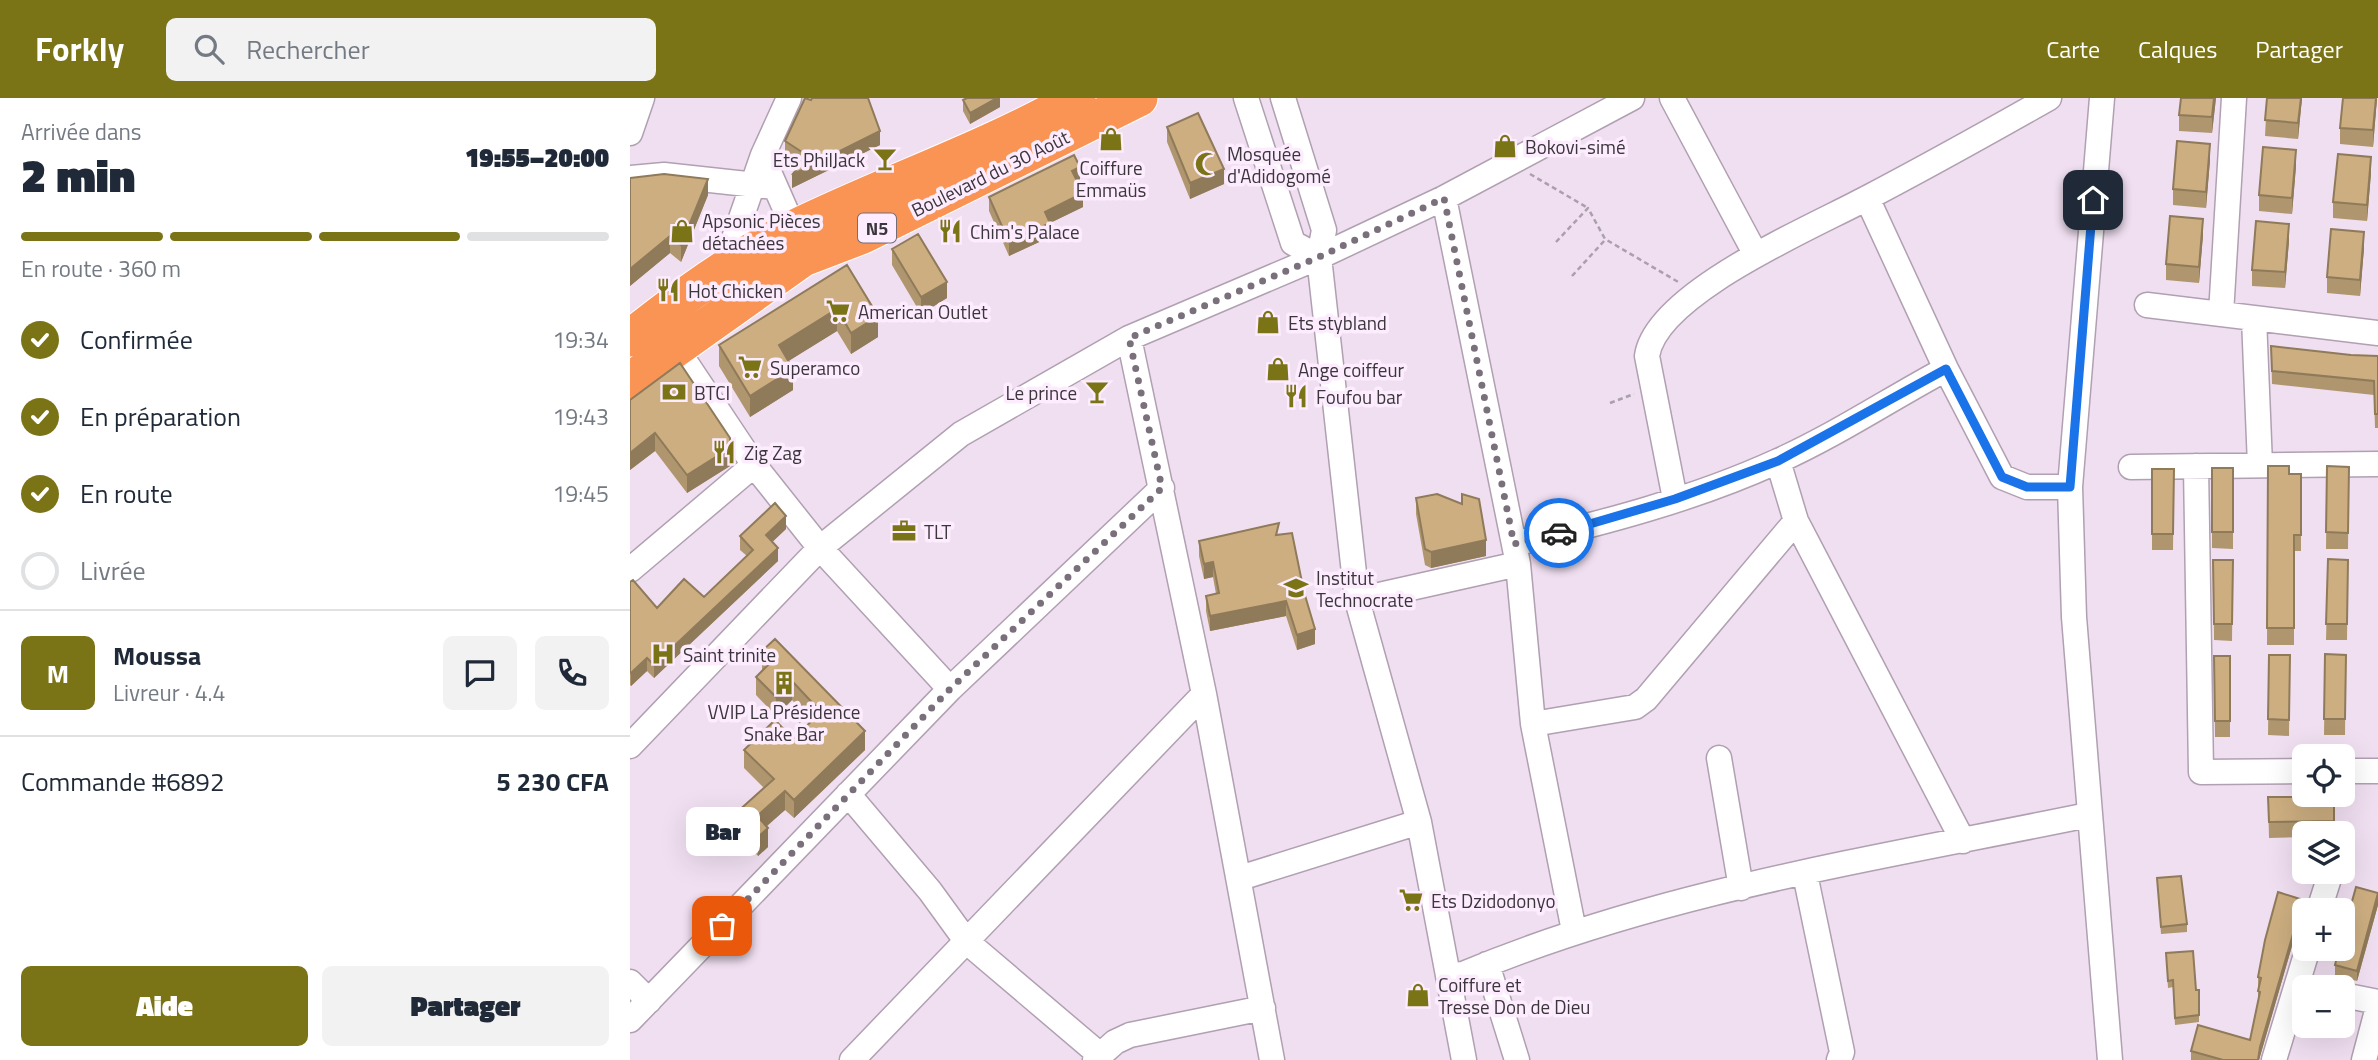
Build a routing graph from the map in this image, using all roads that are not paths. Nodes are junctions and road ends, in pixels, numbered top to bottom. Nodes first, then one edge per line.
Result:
1 (642, 98) edge
2 (789, 98) edge
3 (1077, 98) edge
4 (1139, 98) edge
5 (1246, 98) edge
6 (1283, 98) edge
7 (1632, 98) edge
8 (1672, 98) edge
9 (2049, 98) edge
10 (2102, 98) edge
11 (2234, 98) edge
12 (630, 133) edge
13 (630, 178) edge
14 (764, 185) junction
15 (1444, 198) junction
16 (1867, 198) junction
17 (798, 244) junction
18 (1756, 255) junction
19 (1319, 257) junction
20 (723, 270) junction
21 (736, 303) junction
22 (2147, 305) dead end
23 (2221, 314) junction
24 (2254, 318) junction
25 (2378, 333) edge
26 (630, 338) edge
27 (1129, 338) junction
28 (676, 348) junction
29 (1946, 369) junction
30 (630, 381) edge
31 (1778, 461) junction
32 (2378, 464) edge
33 (754, 466) junction
34 (2196, 466) junction
35 (2260, 466) junction
36 (2131, 467) dead end
37 (2070, 487) junction
38 (1162, 488) junction
39 (1675, 499) junction
40 (1796, 522) junction
41 (820, 548) junction
42 (1516, 554) junction
43 (630, 570) edge
44 (1357, 600) junction
45 (950, 689) junction
46 (1204, 694) junction
47 (1533, 724) junction
48 (630, 746) edge
49 (1719, 758) dead end
50 (2292, 771) edge
51 (2355, 771) edge
52 (2378, 771) edge
53 (848, 794) junction
54 (2088, 815) junction
55 (1419, 822) junction
56 (1963, 841) junction
57 (1805, 874) junction
58 (1240, 878) junction
59 (1741, 888) junction
60 (1574, 930) junction
61 (967, 942) junction
62 (1487, 964) junction
63 (1448, 976) junction
64 (630, 982) edge
65 (2355, 998) edge
66 (649, 1002) junction
67 (2378, 1005) edge
68 (1263, 1008) junction
69 (2292, 1011) edge
70 (630, 1020) edge
71 (1098, 1057) edge
72 (852, 1060) edge
73 (1272, 1060) edge
74 (1464, 1060) edge
75 (1517, 1060) edge
76 (1839, 1060) edge
77 (2110, 1060) edge
78 (2274, 1060) edge
79 (2364, 1060) edge

1 - 12 street
2 - 14 street
3 - 17 highway, Boulevard du 30 Août / N5
4 - 17 highway, Boulevard du 30 Août / N5
5 - 19 street
6 - 19 street
7 - 15 street
8 - 18 street
9 - 16 street
10 - 37 street
11 - 23 street
13 - 14 street
14 - 17 street
14 - 20 street
15 - 19 street
15 - 42 street
16 - 18 street
16 - 29 street
17 - 20 highway, Boulevard du 30 Août / N5
17 - 21 highway, Boulevard du 30 Août / N5
18 - 39 street
19 - 27 street
19 - 44 street
20 - 21 highway
20 - 26 highway, Boulevard du 30 Août / N5
21 - 28 highway, Boulevard du 30 Août / N5
22 - 23 street
23 - 24 street
24 - 25 street
24 - 35 street
27 - 38 street
27 - 41 street
28 - 30 highway, Boulevard du 30 Août / N5
28 - 33 street
29 - 31 street
29 - 37 street
31 - 39 street
31 - 40 street
32 - 35 street
33 - 41 street
33 - 43 street
34 - 35 street
34 - 36 street
34 - 50 street
37 - 54 street
38 - 45 street
38 - 46 street
39 - 42 street
40 - 47 street
40 - 56 street
41 - 45 street
41 - 48 street
42 - 44 street
42 - 47 street
44 - 55 street
45 - 53 street
46 - 58 street
46 - 61 street
47 - 60 street
49 - 59 street
51 - 52 street
53 - 61 street
53 - 66 street
54 - 56 street
54 - 77 street
55 - 58 street
55 - 63 street
56 - 57 street
57 - 59 street
57 - 76 street
58 - 68 street
59 - 60 street
60 - 62 street
61 - 71 street
61 - 72 street
62 - 63 street
62 - 75 street
63 - 74 street
64 - 66 street
65 - 67 street
66 - 70 street
67 - 79 street
68 - 71 street
68 - 73 street
69 - 78 street

